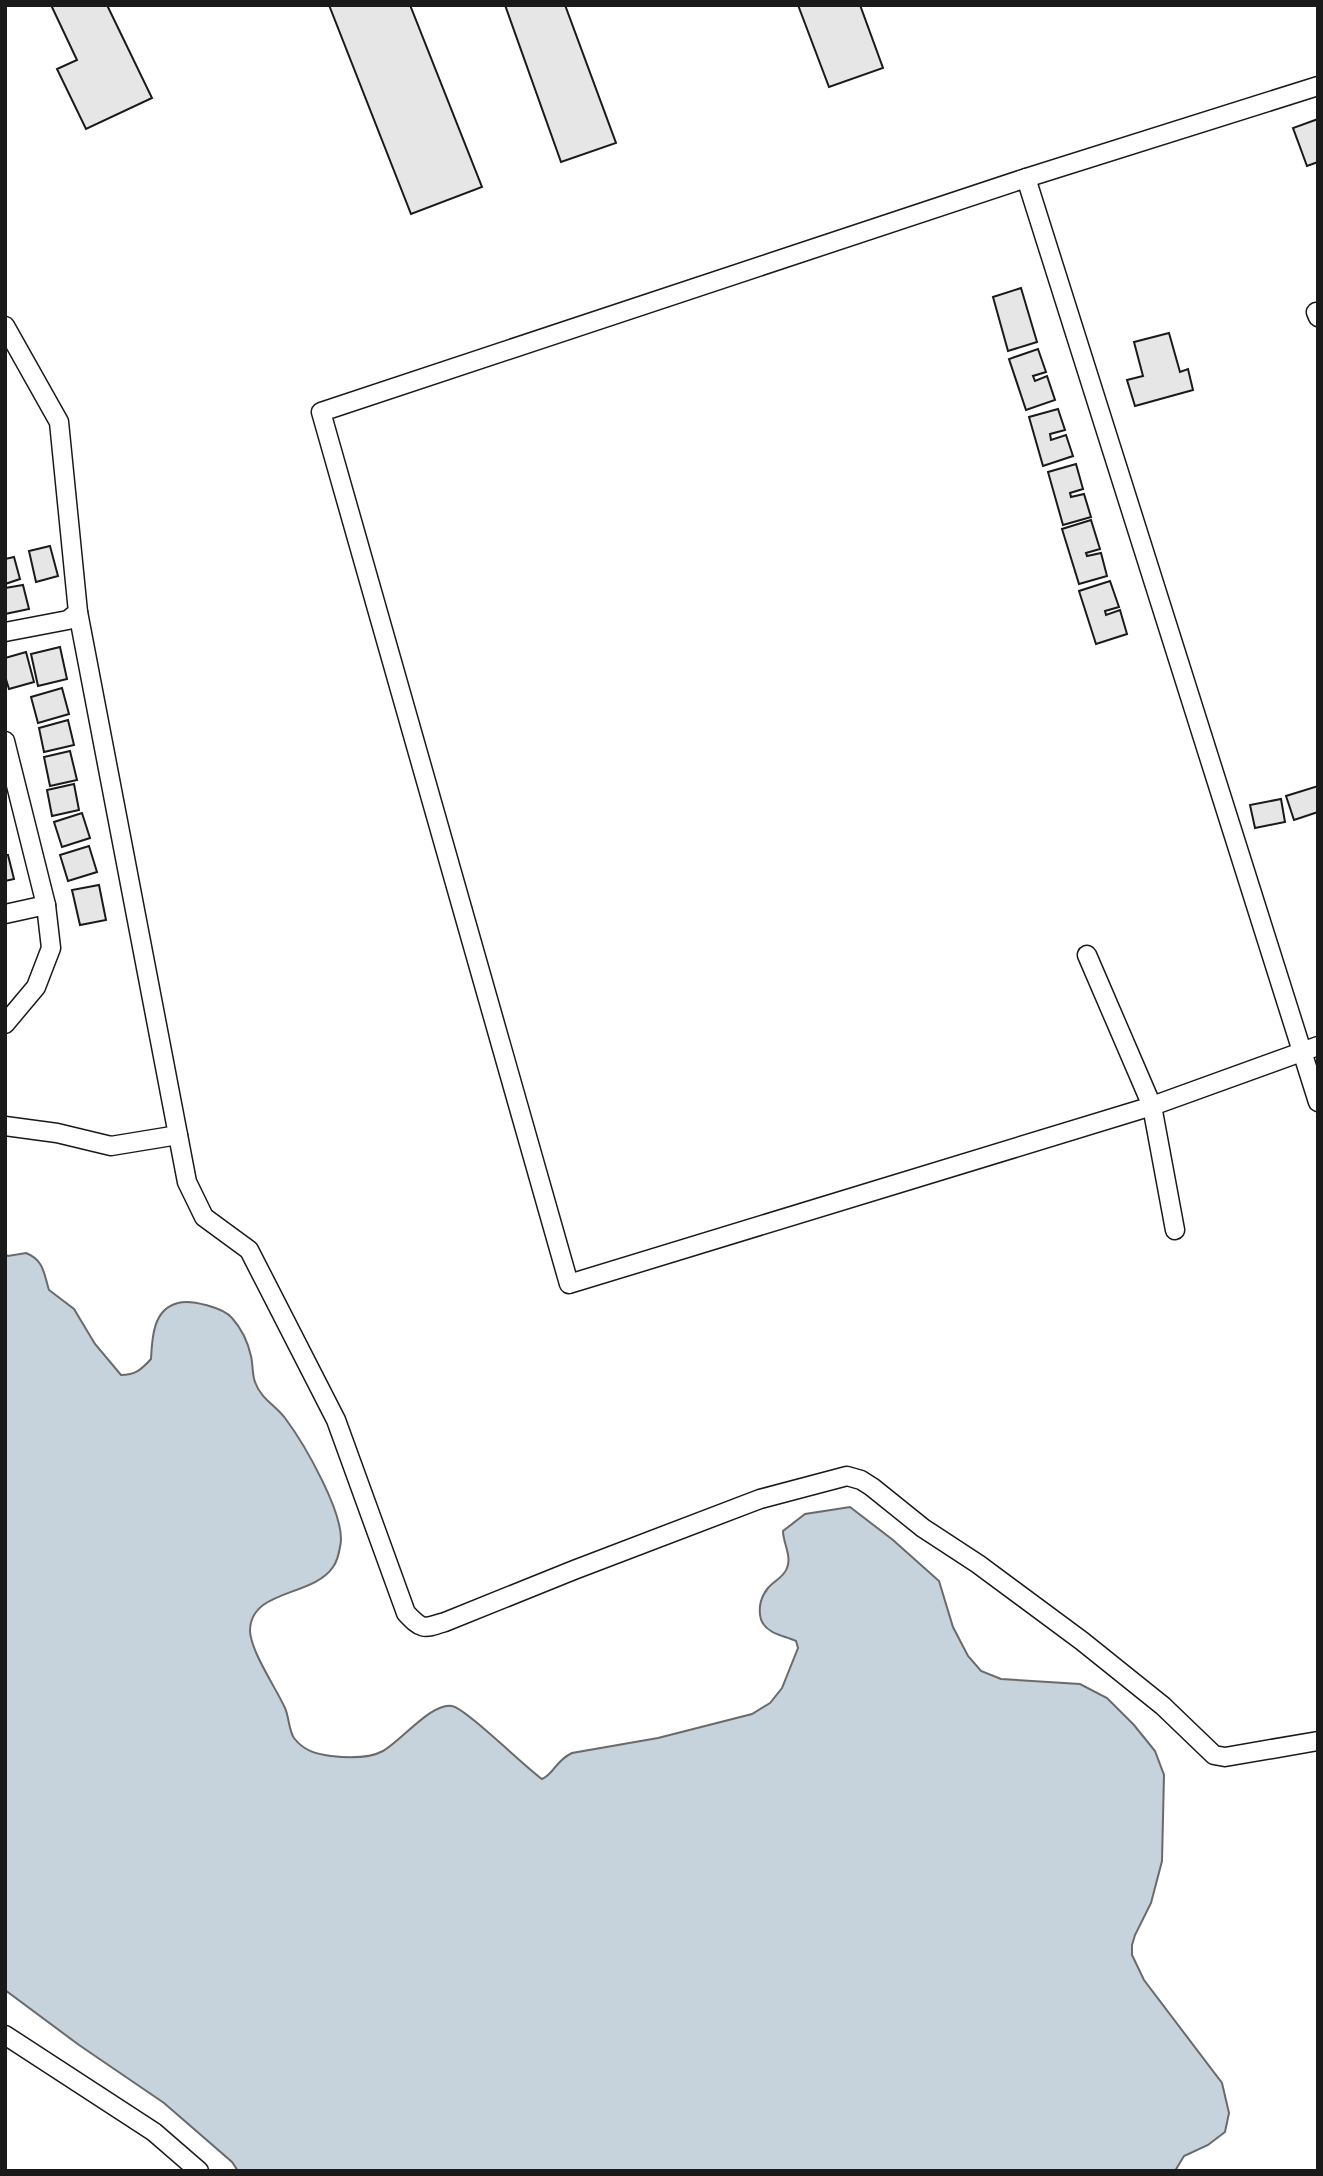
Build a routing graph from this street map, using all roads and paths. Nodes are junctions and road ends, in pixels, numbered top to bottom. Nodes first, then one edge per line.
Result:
1 (1318, 86) edge
2 (1026, 178) junction
3 (5, 326) edge
4 (78, 612) junction
5 (5, 632) edge
6 (5, 741) edge
7 (46, 905) junction
8 (5, 914) edge
9 (1087, 955) dead end
10 (5, 1024) edge
11 (1309, 1049) edge
12 (1318, 1102) edge
13 (1152, 1106) junction
14 (5, 1126) edge
15 (178, 1135) junction
16 (1175, 1230) dead end
17 (1318, 1741) edge
18 (5, 2035) edge
19 (199, 2171) edge

1 - 2 street
2 - 11 street
2 - 13 street
3 - 4 street
4 - 5 street
4 - 15 street
6 - 7 street
7 - 8 street
7 - 10 street
9 - 13 street
11 - 12 street
11 - 13 street
13 - 16 street
14 - 15 street
15 - 17 street
18 - 19 street

